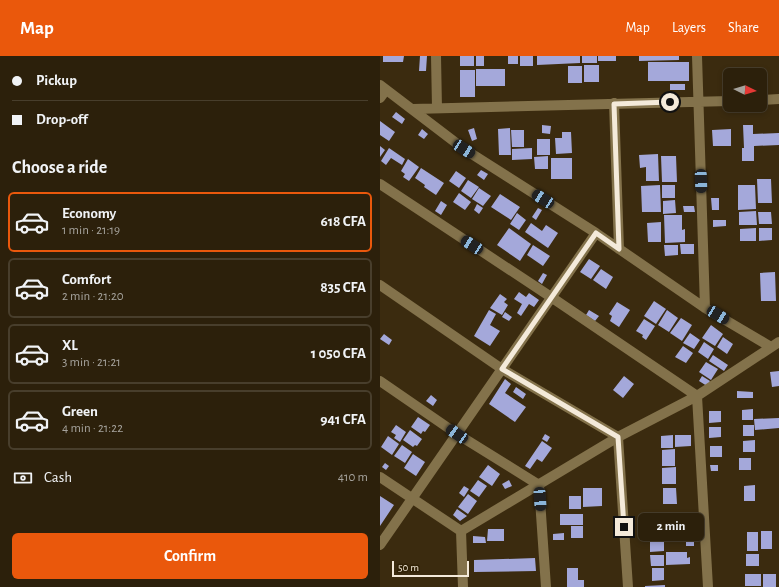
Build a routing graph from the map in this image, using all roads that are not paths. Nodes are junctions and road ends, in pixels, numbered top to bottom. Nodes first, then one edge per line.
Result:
1 (436, 56) edge
2 (697, 56) edge
3 (383, 87) edge
4 (380, 98) edge
5 (779, 99) edge
6 (723, 100) edge
7 (767, 100) edge
8 (699, 101) junction
9 (614, 104) junction
10 (437, 108) junction
11 (413, 109) junction
12 (380, 184) edge
13 (596, 233) junction
14 (619, 249) junction
15 (380, 285) edge
16 (551, 297) junction
17 (705, 308) junction
18 (775, 344) edge
19 (502, 369) junction
20 (380, 382) edge
21 (697, 396) junction
22 (457, 434) junction
23 (618, 437) junction
24 (380, 477) edge
25 (539, 485) junction
26 (412, 498) junction
27 (461, 531) junction
28 (380, 545) edge
29 (463, 587) edge
30 (546, 587) edge
31 (628, 587) edge
32 (708, 587) edge

1 - 10 street
2 - 8 street
3 - 4 street
3 - 11 street
5 - 7 street
6 - 8 street
8 - 9 street
8 - 17 street
9 - 10 street
9 - 14 street
10 - 11 street
11 - 13 street
12 - 16 street
13 - 14 street
13 - 16 street
14 - 17 street
15 - 19 street
16 - 19 street
16 - 21 street
17 - 18 street
18 - 21 street
19 - 22 street
19 - 23 street
20 - 22 street
21 - 23 street
21 - 32 street
22 - 25 street
22 - 26 street
23 - 25 street
23 - 31 street
24 - 26 street
25 - 27 street
25 - 30 street
26 - 27 street
26 - 28 street
27 - 29 street

